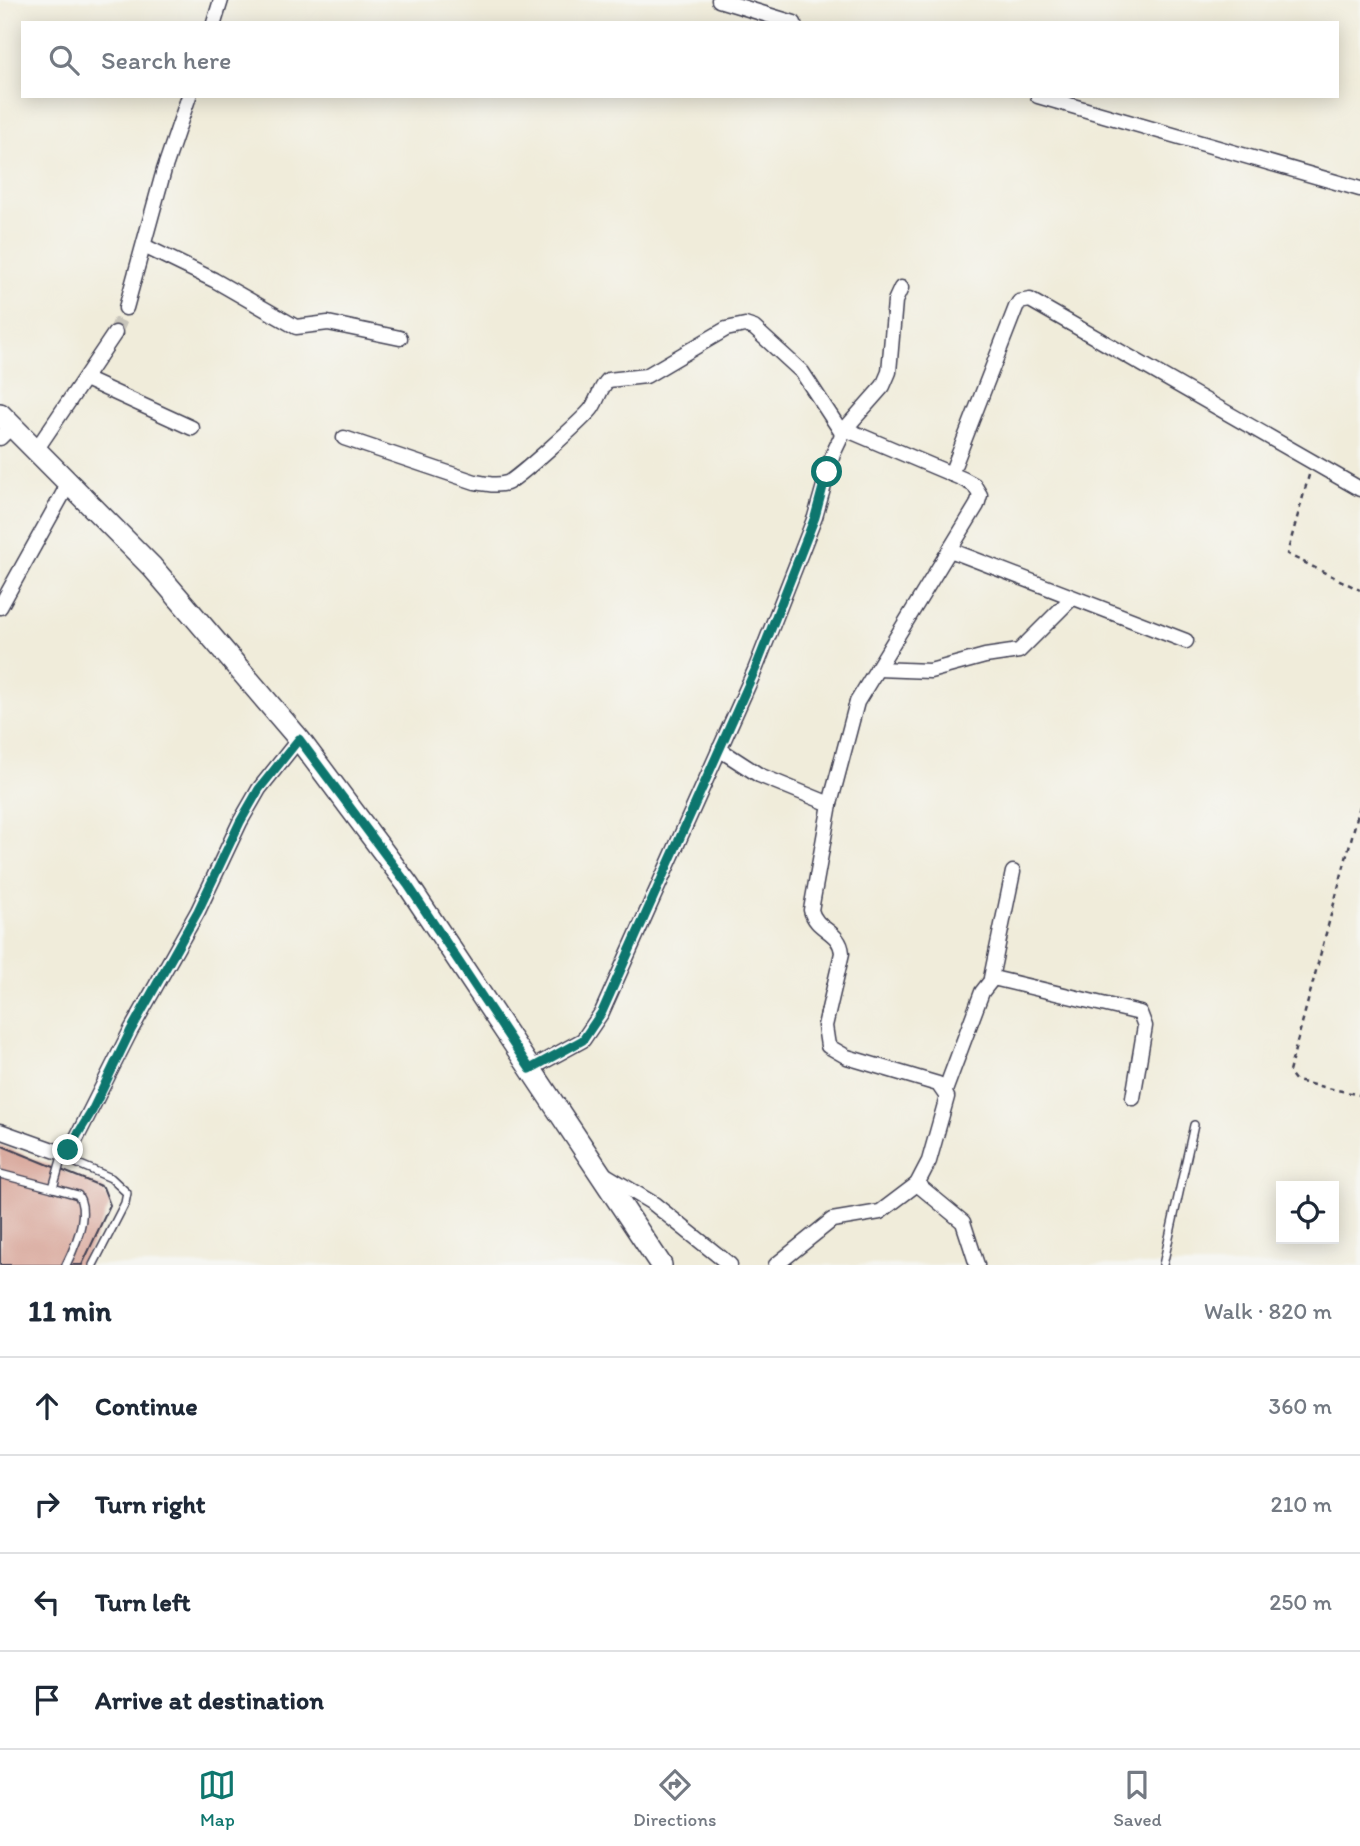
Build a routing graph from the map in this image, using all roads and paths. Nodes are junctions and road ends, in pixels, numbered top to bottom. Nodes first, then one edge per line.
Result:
1 (221, 0) edge
2 (719, 0) edge
3 (215, 21) edge
4 (787, 21) edge
5 (188, 98) edge
6 (1045, 98) edge
7 (1360, 189) edge
8 (144, 246) junction
9 (901, 288) dead end
10 (127, 308) tunnel mouth
11 (115, 333) tunnel mouth
12 (400, 338) dead end
13 (85, 379) junction
14 (4, 426) edge
15 (192, 428) dead end
16 (844, 431) junction
17 (344, 438) dead end
18 (36, 450) junction
19 (1313, 462) junction
20 (951, 474) junction
21 (69, 483) junction
22 (1360, 489) edge
23 (950, 550) junction
24 (1360, 590) edge
25 (1072, 598) junction
26 (0, 607) edge
27 (1186, 641) dead end
28 (877, 669) junction
29 (299, 739) junction
30 (719, 749) junction
31 (830, 804) junction
32 (1360, 807) edge
33 (1013, 872) dead end
34 (991, 978) junction
35 (530, 1069) junction
36 (946, 1091) junction
37 (1360, 1095) edge
38 (1132, 1098) dead end
39 (1194, 1125) dead end
40 (0, 1130) edge
41 (63, 1155) junction
42 (599, 1171) junction
43 (0, 1174) edge
44 (917, 1184) junction
45 (53, 1188) junction
46 (66, 1265) edge
47 (93, 1265) edge
48 (661, 1265) edge
49 (730, 1265) edge
50 (776, 1265) edge
51 (977, 1265) edge
52 (1163, 1265) edge

1 - 3 street
2 - 4 street
5 - 8 street
6 - 7 street
8 - 10 street
8 - 12 street
9 - 16 street
11 - 13 street
13 - 15 street
13 - 18 street
14 - 18 main road
16 - 17 street
16 - 20 street
16 - 30 street
18 - 21 main road
19 - 20 street
19 - 22 street
19 - 24 path
20 - 23 street
21 - 26 street
21 - 29 main road
23 - 25 street
23 - 28 street
25 - 27 street
25 - 28 street
28 - 31 street
29 - 35 main road
29 - 41 street
30 - 31 street
30 - 35 street
31 - 36 street
32 - 37 path
33 - 34 street
34 - 36 street
34 - 38 street
35 - 42 main road
36 - 44 street
39 - 52 lane
40 - 41 street
41 - 45 lane
41 - 47 lane
42 - 48 main road
42 - 49 street
43 - 45 lane
44 - 50 street
44 - 51 street
45 - 46 lane

